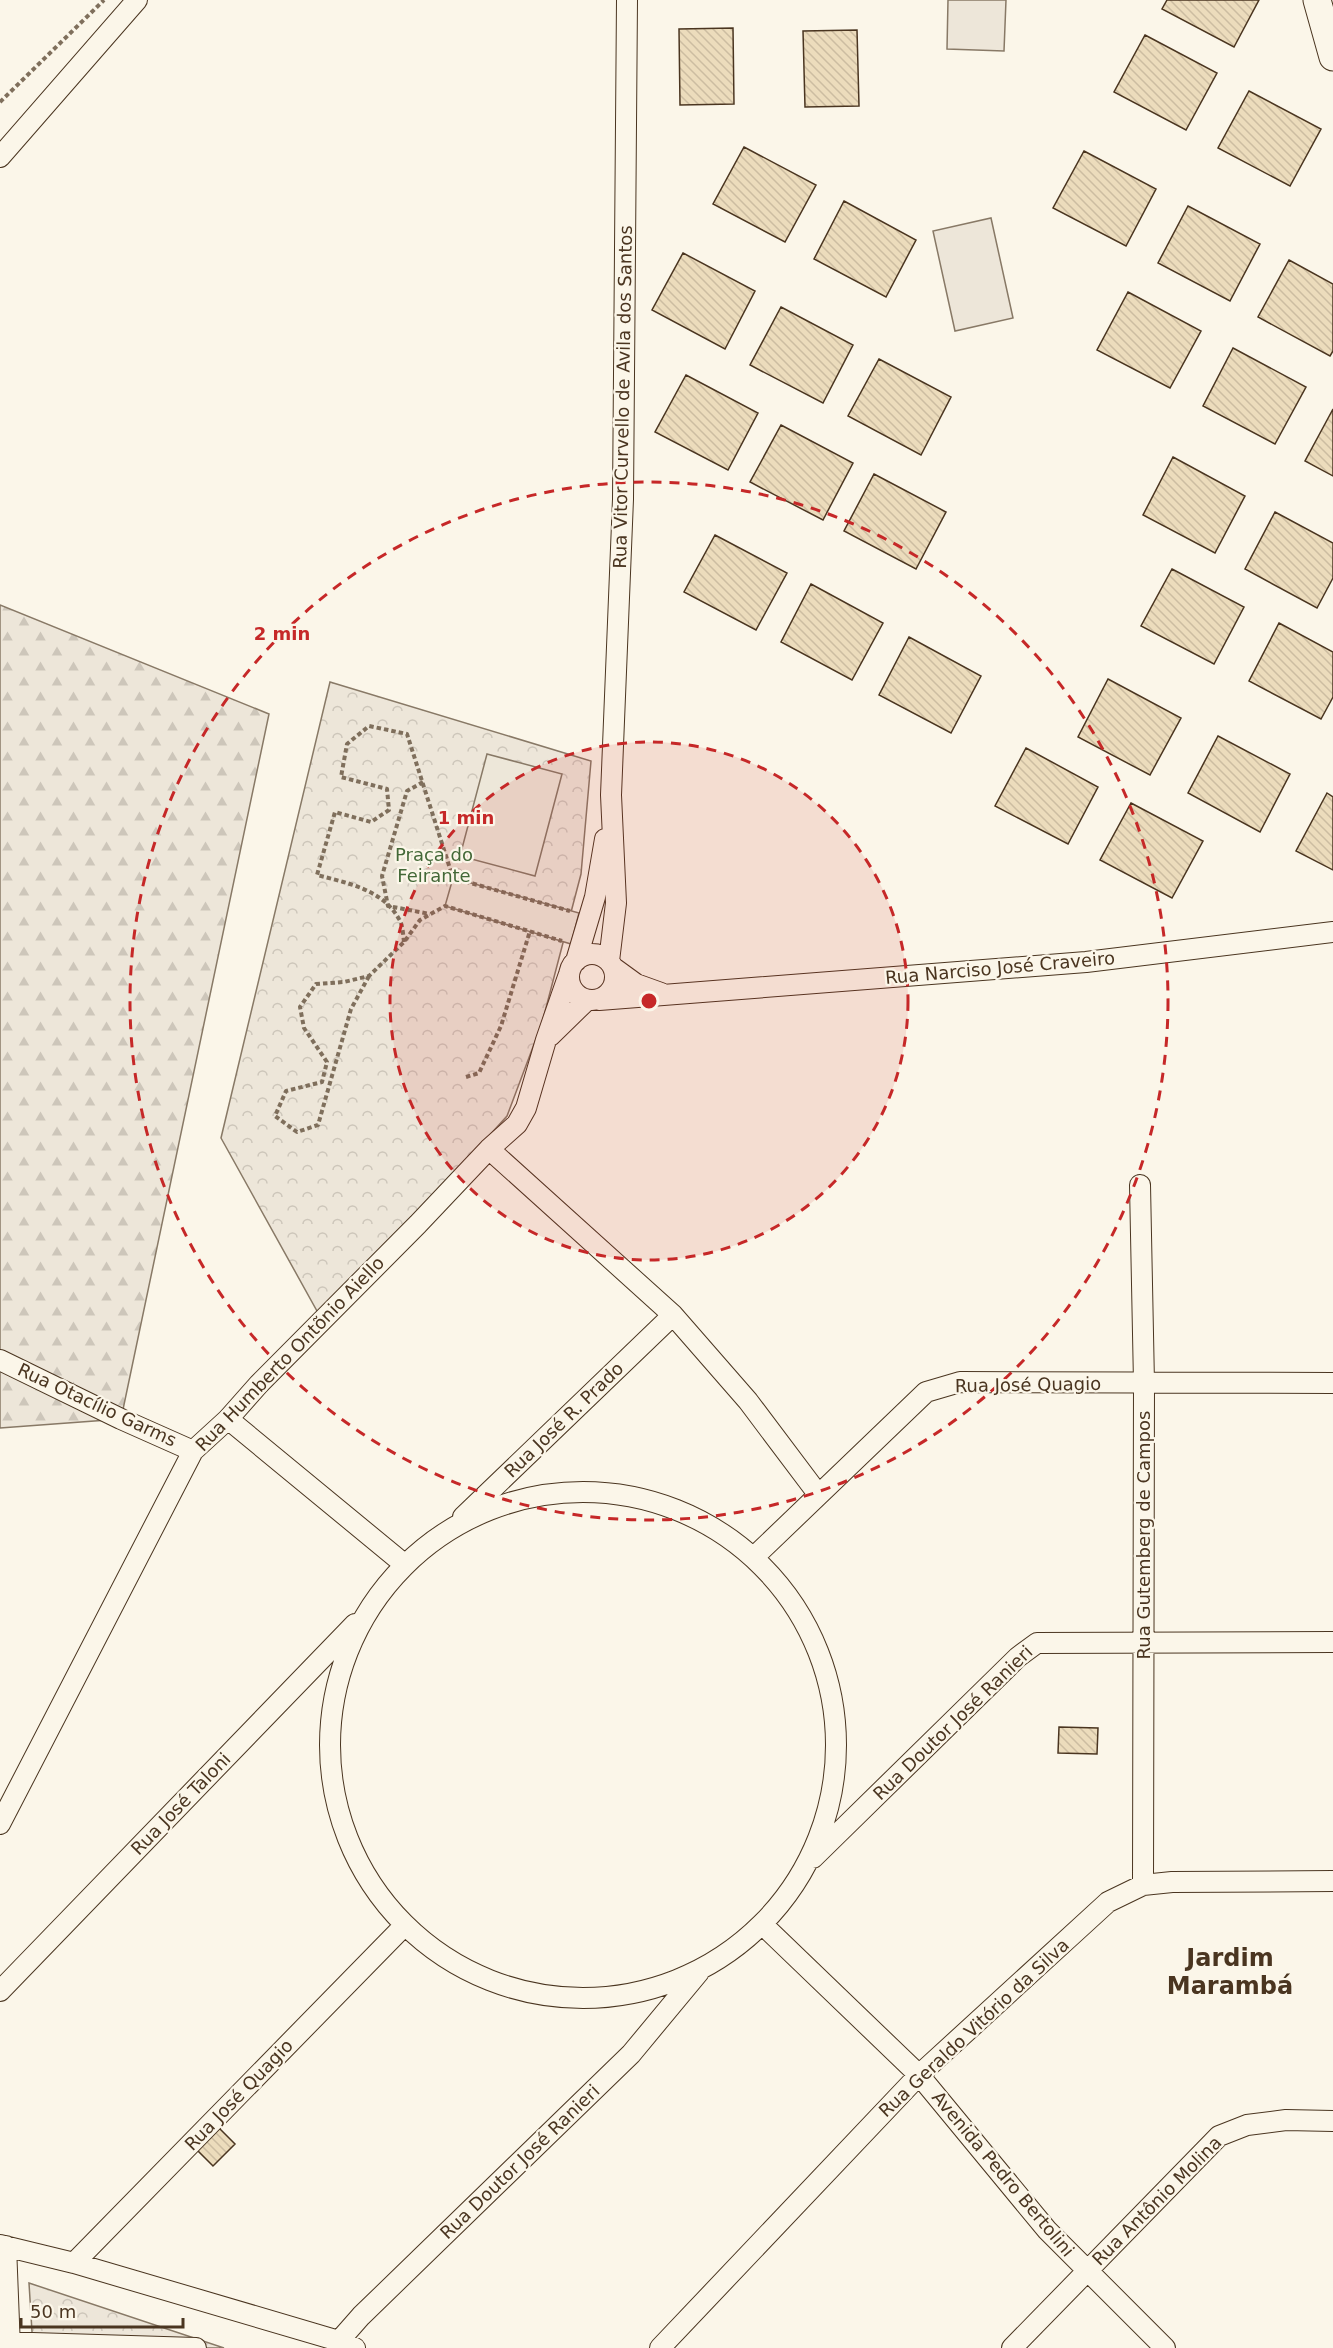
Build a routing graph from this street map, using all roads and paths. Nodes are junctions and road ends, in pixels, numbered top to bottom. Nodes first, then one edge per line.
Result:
1 (104, 0) edge
2 (137, 0) edge
3 (627, 0) edge
4 (1317, 0) edge
5 (1333, 57) edge
6 (0, 102) edge
7 (0, 157) edge
8 (423, 782) junction
9 (611, 795) junction
10 (388, 906) junction
11 (579, 913) dead end
12 (431, 914) junction
13 (530, 931) junction
14 (1333, 932) edge
15 (404, 942) junction
16 (572, 960) junction
17 (611, 964) junction
18 (369, 976) junction
19 (666, 995) junction
20 (593, 1000) junction
21 (546, 1040) junction
22 (466, 1077) dead end
23 (489, 1149) junction
24 (1140, 1185) dead end
25 (673, 1315) junction
26 (0, 1360) edge
27 (1144, 1383) junction
28 (1333, 1383) edge
29 (228, 1419) junction
30 (193, 1451) junction
31 (818, 1494) junction
32 (455, 1525) junction
33 (754, 1557) junction
34 (404, 1564) junction
35 (362, 1617) junction
36 (1144, 1641) junction
37 (1333, 1642) edge
38 (0, 1824) edge
39 (811, 1859) junction
40 (1333, 1881) edge
41 (1143, 1885) junction
42 (763, 1925) junction
43 (404, 1926) junction
44 (699, 1972) junction
45 (0, 1991) edge
46 (919, 2075) junction
47 (1333, 2121) edge
48 (3, 2245) edge
49 (74, 2263) junction
50 (1087, 2270) junction
51 (7, 2344) edge
52 (344, 2346) edge
53 (663, 2347) edge
54 (196, 2348) edge
55 (1012, 2348) edge
56 (1166, 2348) edge

1 - 6 path
2 - 7 street
3 - 9 street, Rua Vitor Curvello de Avila dos Santos
4 - 5 main road
8 - 10 path
8 - 10 path
8 - 11 path
9 - 16 street, Rua Vitor Curvello de Avila dos Santos
9 - 17 street, Rua Vitor Curvello de Avila dos Santos
10 - 12 path
10 - 15 path
12 - 13 path
12 - 15 path
13 - 16 path
13 - 22 path
14 - 19 street, Rua Narciso José Craveiro
15 - 18 path
16 - 17 street
16 - 20 street
16 - 21 street
17 - 19 street, Rua Narciso José Craveiro
17 - 20 street
18 - 18 path
19 - 20 street, Rua Narciso José Craveiro
20 - 21 street
21 - 23 street, Rua Humberto Ontõnio Aiello
23 - 25 street
23 - 29 street, Rua Humberto Ontõnio Aiello
24 - 27 street, Rua Gutemberg de Campos
25 - 31 street
25 - 32 street, Rua José R. Prado
26 - 30 street, Rua Otacílio Garms
27 - 28 street, Rua José Quagio
27 - 31 street, Rua José Quagio
27 - 36 street, Rua Gutemberg de Campos
29 - 30 street, Rua Humberto Ontõnio Aiello
29 - 34 street
30 - 38 street, Rua Humberto Ontõnio Aiello
31 - 33 street, Rua José Quagio
32 - 33 street
32 - 34 street
33 - 39 street
34 - 35 street
35 - 43 street
35 - 45 street, Rua José Taloni
36 - 37 street, Rua Doutor José Ranieri
36 - 39 street, Rua Doutor José Ranieri
36 - 41 street, Rua Gutemberg de Campos
39 - 42 street
40 - 41 street, Rua Geraldo Vitório da Silva
41 - 46 street, Rua Geraldo Vitório da Silva
42 - 44 street
42 - 46 street, Avenida Pedro Bertolini
43 - 44 street
43 - 49 street, Rua José Quagio
44 - 52 street, Rua Doutor José Ranieri
46 - 50 street, Avenida Pedro Bertolini
46 - 53 street, Rua Geraldo Vitório da Silva
47 - 50 street, Rua Antônio Molina
48 - 49 street
48 - 51 street
49 - 52 street
50 - 55 street, Rua Antônio Molina
50 - 56 street, Avenida Pedro Bertolini
51 - 54 street

